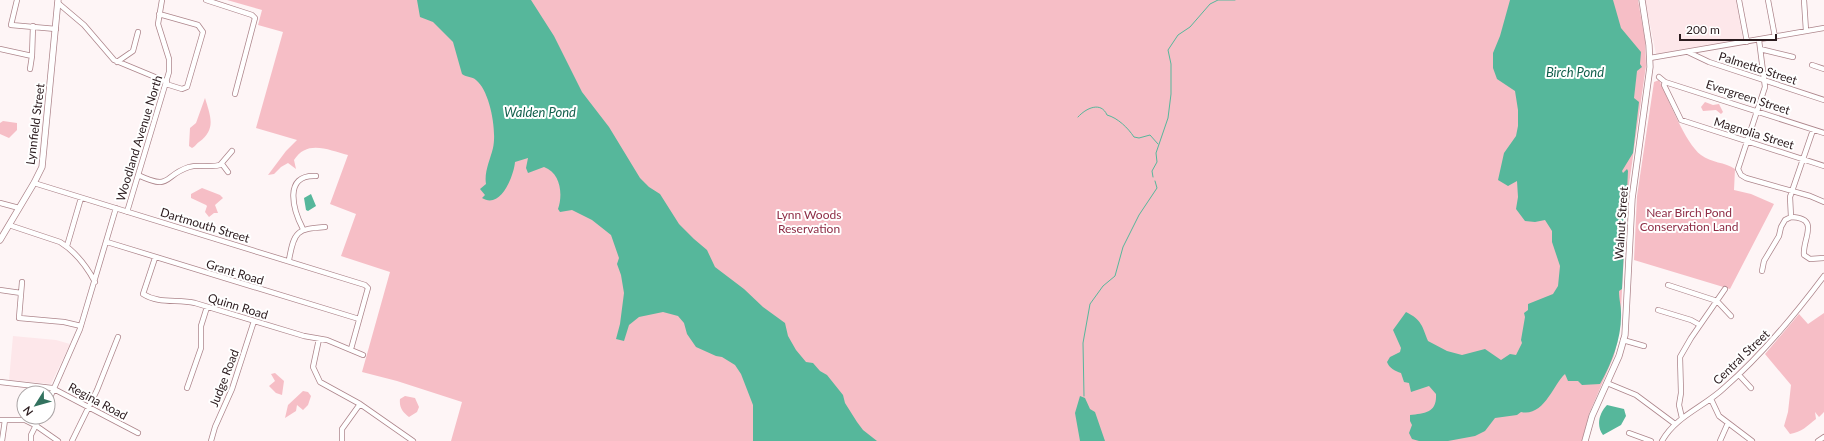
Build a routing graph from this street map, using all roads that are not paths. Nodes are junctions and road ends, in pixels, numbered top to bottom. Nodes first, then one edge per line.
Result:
1 (17, 0) edge
2 (162, 0) edge
3 (206, 0) edge
4 (1642, 0) edge
5 (1739, 0) edge
6 (1768, 0) edge
7 (1804, 0) edge
8 (58, 1) edge
9 (159, 14) junction
10 (33, 26) junction
11 (1824, 28) edge
12 (56, 29) junction
13 (1806, 31) junction
14 (138, 32) dead end
15 (1775, 37) junction
16 (1759, 40) junction
17 (1747, 42) junction
18 (0, 48) edge
19 (1760, 49) junction
20 (1688, 52) junction
21 (32, 56) junction
22 (1793, 57) dead end
23 (1650, 58) junction
24 (117, 62) junction
25 (1812, 66) dead end
26 (30, 69) dead end
27 (1824, 69) edge
28 (1659, 77) dead end
29 (1765, 80) junction
30 (1665, 82) junction
31 (167, 83) junction
32 (235, 94) dead end
33 (1824, 100) edge
34 (1758, 111) junction
35 (1813, 130) junction
36 (1824, 133) edge
37 (1747, 142) junction
38 (232, 151) dead end
39 (1803, 159) junction
40 (222, 164) junction
41 (1824, 166) edge
42 (228, 172) dead end
43 (138, 175) junction
44 (316, 176) dead end
45 (34, 183) junction
46 (1793, 190) junction
47 (81, 198) junction
48 (1824, 202) edge
49 (0, 203) edge
50 (19, 208) junction
51 (116, 208) junction
52 (127, 212) junction
53 (1791, 217) junction
54 (9, 225) junction
55 (325, 227) dead end
56 (303, 230) junction
57 (0, 240) edge
58 (107, 242) junction
59 (67, 246) junction
60 (155, 258) junction
61 (1824, 258) edge
62 (288, 260) junction
63 (1762, 271) dead end
64 (1824, 276) edge
65 (22, 282) dead end
66 (95, 282) junction
67 (1668, 286) dead end
68 (1725, 289) dead end
69 (0, 291) edge
70 (21, 293) junction
71 (1717, 301) junction
72 (207, 307) junction
73 (1658, 310) dead end
74 (1731, 316) dead end
75 (359, 319) junction
76 (254, 322) junction
77 (1700, 325) junction
78 (81, 326) junction
79 (118, 338) dead end
80 (320, 339) junction
81 (1623, 340) junction
82 (1644, 346) dead end
83 (351, 349) junction
84 (363, 355) dead end
85 (1739, 375) junction
86 (0, 382) edge
87 (1607, 383) junction
88 (23, 385) edge
89 (56, 385) edge
90 (187, 388) dead end
91 (1751, 388) dead end
92 (56, 390) edge
93 (1711, 399) junction
94 (360, 404) junction
95 (89, 407) junction
96 (1682, 418) junction
97 (2, 420) edge
98 (16, 420) edge
99 (1728, 423) junction
100 (1675, 424) junction
101 (35, 425) joint
102 (138, 433) dead end
103 (1629, 433) dead end
104 (1824, 437) edge
105 (2, 441) edge
106 (30, 441) edge
107 (58, 441) edge
108 (72, 441) edge
109 (211, 441) edge
110 (342, 441) edge
111 (413, 441) edge
112 (1585, 441) edge
113 (1651, 441) edge
114 (1662, 441) edge
115 (1720, 441) edge
116 (1752, 441) edge
117 (1818, 441) edge

1 - 10 street
2 - 9 street, Woodland Avenue North
3 - 32 street
4 - 23 main road, Walnut Street
5 - 17 street
6 - 15 street
7 - 13 street
8 - 12 main road, Lynnfield Street
8 - 24 street
9 - 31 street, Woodland Avenue North
9 - 31 street
10 - 12 street
10 - 21 street
11 - 13 street
12 - 45 main road, Lynnfield Street
13 - 15 street
14 - 24 street
15 - 16 street
16 - 17 street
16 - 19 street
17 - 20 street
18 - 21 street
19 - 22 street
19 - 29 street
20 - 23 street
20 - 29 street, Palmetto Street
21 - 26 street
23 - 81 main road, Walnut Street
24 - 31 street
25 - 27 street
28 - 30 street
29 - 33 street, Palmetto Street
29 - 34 street
30 - 34 street, Evergreen Street
30 - 37 street, Magnolia Street
31 - 43 street, Woodland Avenue North
34 - 35 street, Evergreen Street
34 - 37 street
35 - 36 street, Evergreen Street
35 - 39 street
37 - 39 street, Magnolia Street
37 - 46 street
38 - 40 street
39 - 41 street, Magnolia Street
39 - 46 street
40 - 42 street
40 - 43 street
43 - 52 street, Woodland Avenue North
44 - 56 street
45 - 47 street, Dartmouth Street
45 - 50 main road, Lynnfield Street
46 - 48 street
46 - 53 street
47 - 51 street, Dartmouth Street
47 - 59 street
49 - 50 street
50 - 54 main road, Lynnfield Street
51 - 52 street, Dartmouth Street
51 - 58 street
52 - 62 street, Dartmouth Street
53 - 61 street
53 - 63 street
54 - 57 main road, Lynnfield Street
54 - 59 street
55 - 56 street
56 - 62 street
58 - 60 street, Grant Road
58 - 66 street
59 - 66 street
60 - 72 street, Quinn Road
60 - 75 street, Grant Road
62 - 75 street, Dartmouth Street
64 - 85 street, Central Street
65 - 70 street
66 - 78 street
67 - 71 street
68 - 71 street
69 - 70 street
70 - 78 street
71 - 74 street
71 - 77 street
72 - 76 street, Quinn Road
72 - 90 street
73 - 77 street
75 - 83 street
76 - 80 street, Quinn Road
76 - 109 street, Judge Road
77 - 96 street
78 - 89 street
79 - 95 street
80 - 83 street, Quinn Road
80 - 94 street
81 - 82 street
81 - 87 main road, Walnut Street
83 - 84 street, Quinn Road
85 - 91 street
85 - 93 street, Central Street
86 - 88 street, Regina Road
87 - 100 street
87 - 112 main road, Walnut Street
92 - 95 street, Regina Road
93 - 96 street, Central Street
93 - 99 street
94 - 110 street
94 - 111 street
95 - 102 street, Regina Road
95 - 108 street
96 - 100 street, Central Street
97 - 98 street
97 - 105 street
99 - 115 street
99 - 116 street
100 - 114 street, Central Street
101 - 106 street
101 - 107 street
103 - 113 street
104 - 117 street

